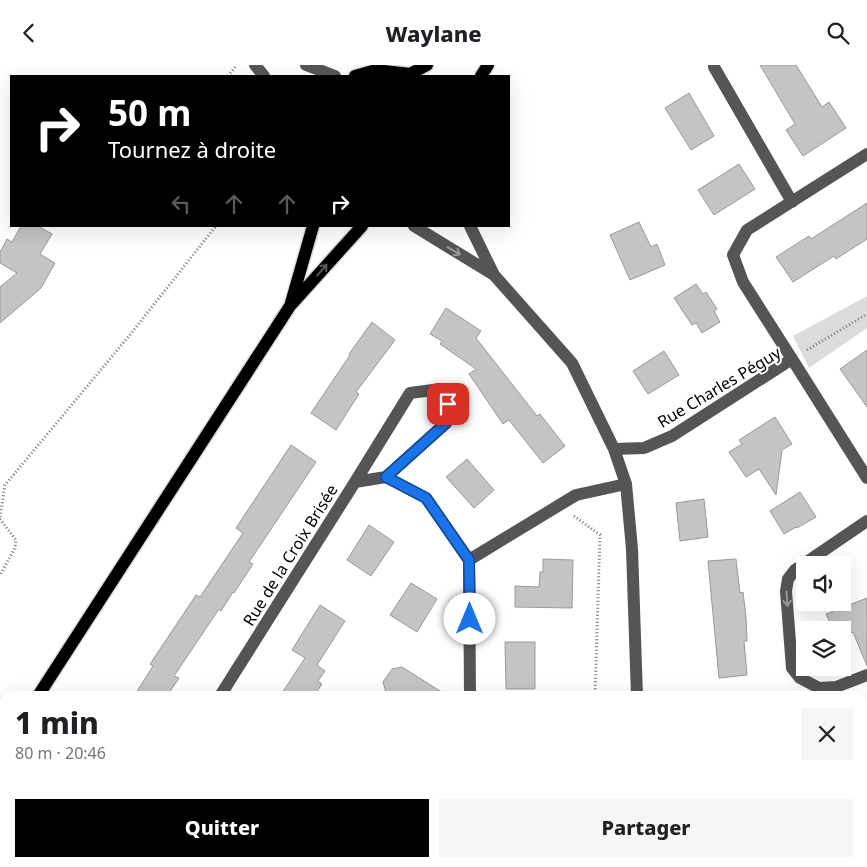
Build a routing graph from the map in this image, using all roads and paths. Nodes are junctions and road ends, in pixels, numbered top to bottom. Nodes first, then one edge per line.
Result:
1 (237, 65) edge
2 (255, 65) edge
3 (306, 65) edge
4 (427, 65) edge
5 (714, 65) edge
6 (229, 75) edge
7 (263, 75) edge
8 (333, 75) edge
9 (358, 75) edge
10 (411, 75) edge
11 (867, 154) edge
12 (792, 202) junction
13 (215, 227) edge
14 (313, 227) edge
15 (361, 227) edge
16 (416, 227) edge
17 (470, 227) edge
18 (494, 275) junction
19 (290, 307) junction
20 (867, 314) edge
21 (792, 359) junction
22 (614, 449) junction
23 (386, 477) junction
24 (867, 478) edge
25 (355, 482) junction
26 (626, 484) junction
27 (576, 495) junction
28 (0, 518) edge
29 (867, 521) edge
30 (469, 560) junction
31 (0, 575) edge
32 (867, 675) edge
33 (41, 691) edge
34 (223, 691) edge
35 (470, 691) edge
36 (595, 691) edge
37 (637, 691) edge

1 - 6 path
2 - 7 street
3 - 8 street
4 - 10 main road
5 - 12 street
9 - 10 main road
11 - 12 street
12 - 21 street
13 - 28 path
14 - 19 main road
19 -> 15 main road
16 -> 18 street
17 - 18 street
18 - 22 street
19 - 33 main road
20 - 21 path
21 - 22 street, Rue Charles Péguy
21 - 24 street, Rue Charles Péguy
22 - 26 street
23 - 25 street, Rue de la Croix Brisée
23 - 25 street
23 - 30 street
25 - 34 street, Rue de la Croix Brisée
26 - 27 street
26 - 37 street
27 - 30 street
27 - 36 path
28 - 31 path
29 -> 32 street
30 - 35 street

